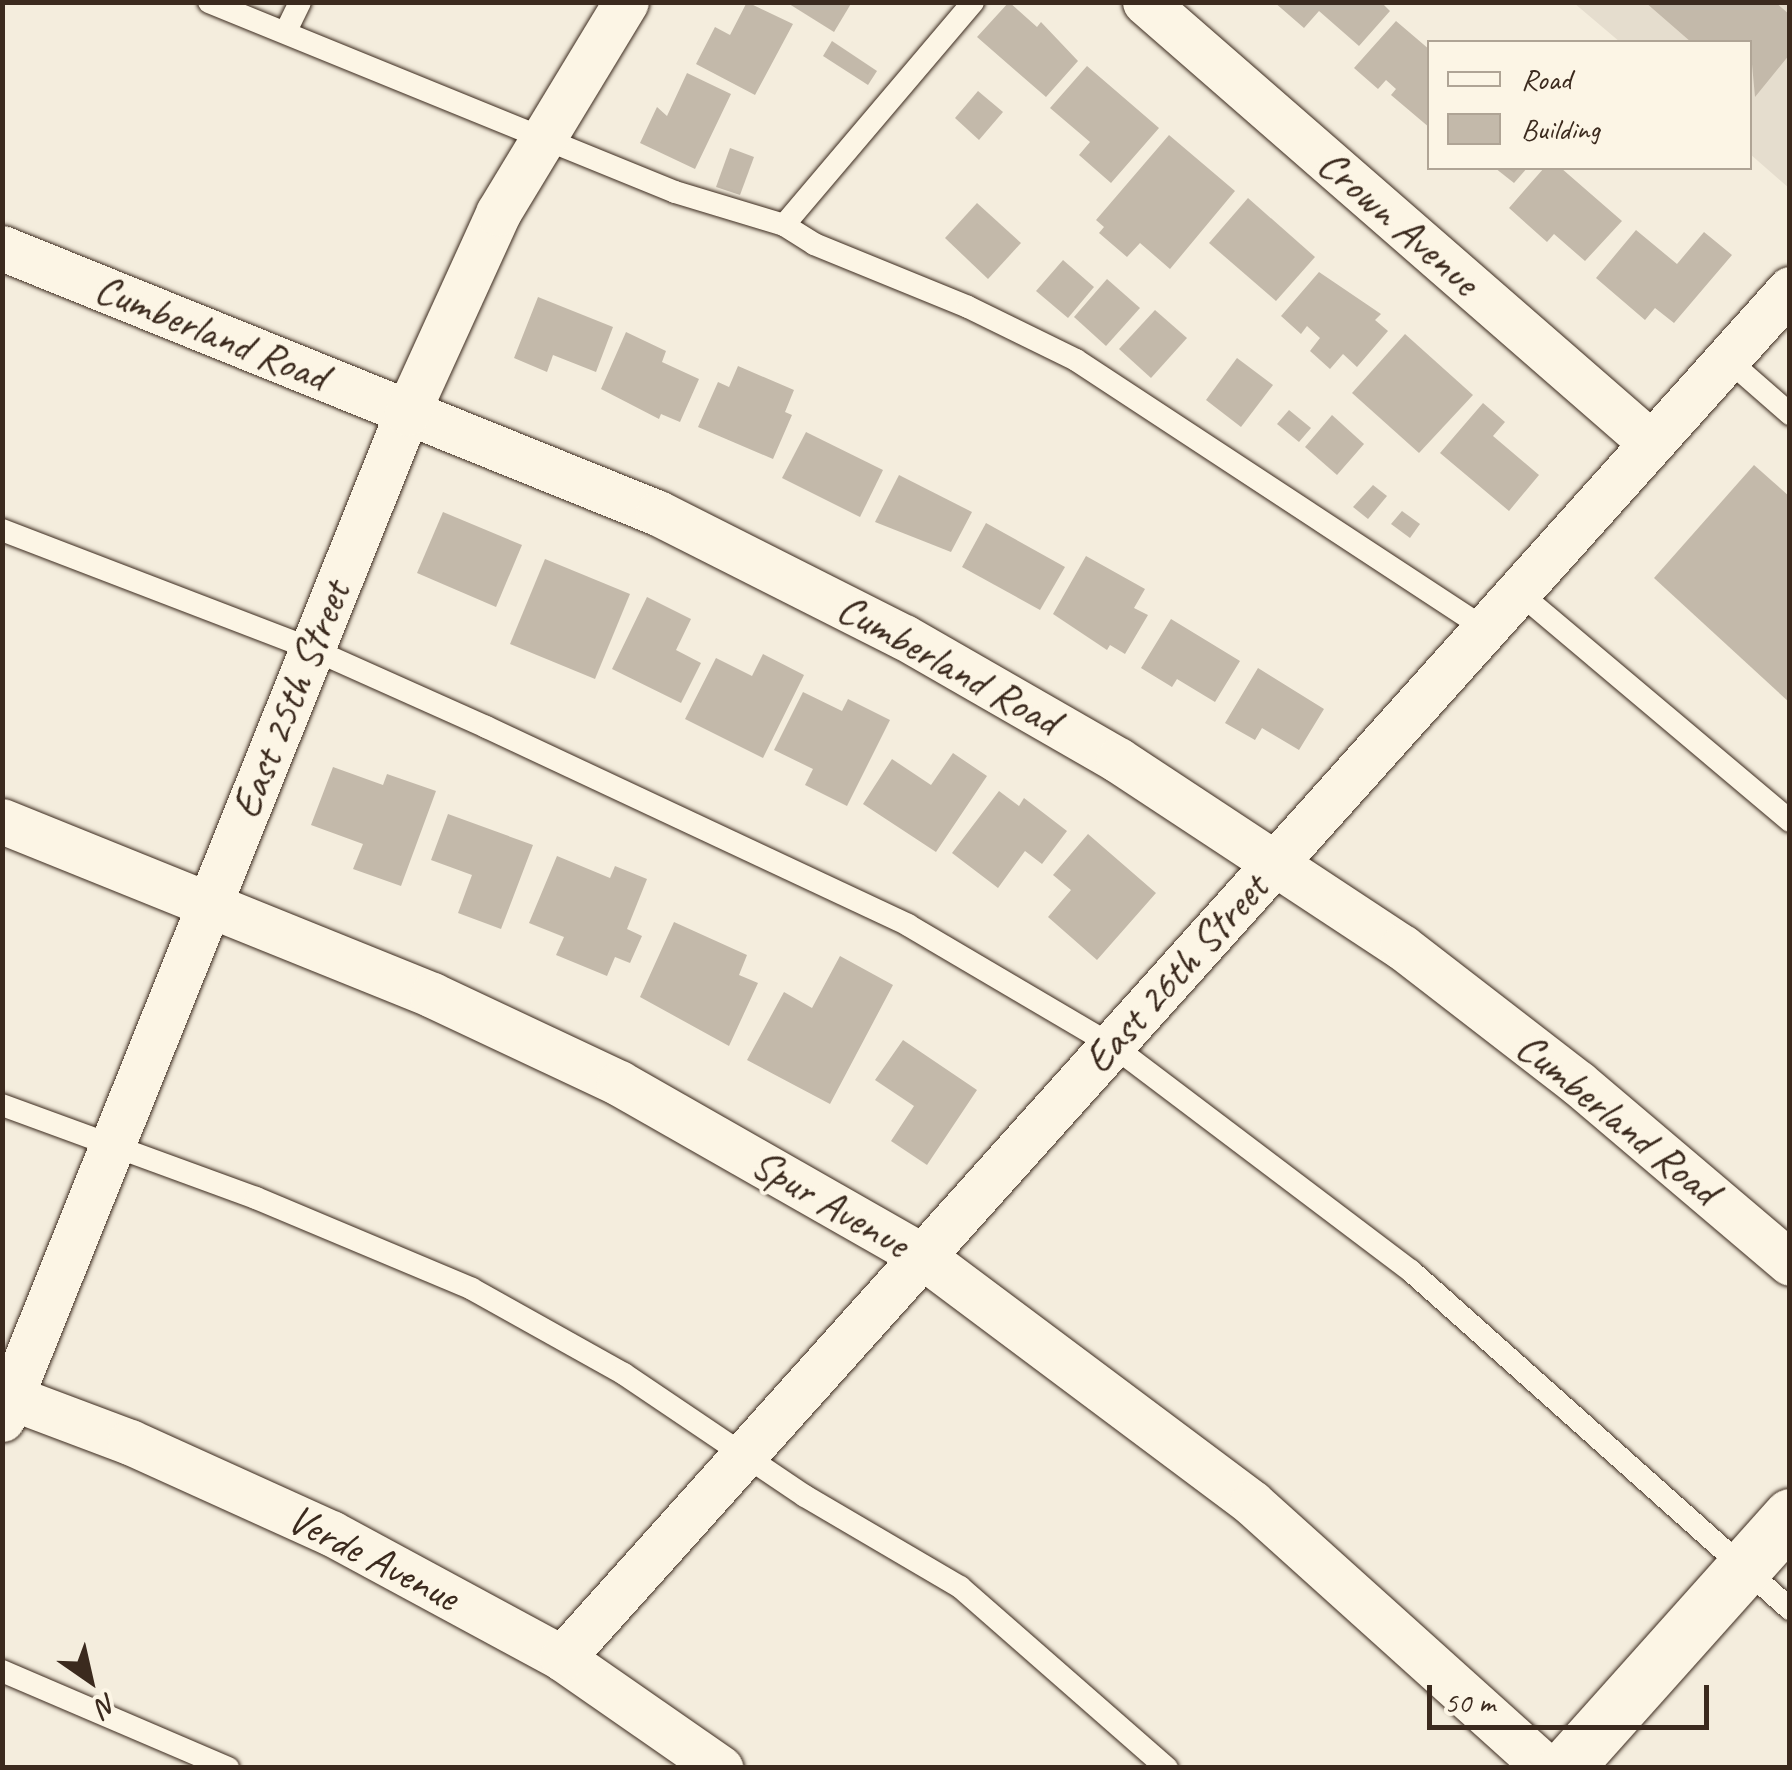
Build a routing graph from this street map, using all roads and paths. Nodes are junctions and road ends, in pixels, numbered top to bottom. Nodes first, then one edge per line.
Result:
1 (209, 2) edge
2 (300, 2) edge
3 (626, 2) edge
4 (973, 2) edge
5 (1144, 2) edge
6 (286, 32) junction
7 (541, 137) junction
8 (784, 225) junction
9 (2, 248) edge
10 (1790, 290) edge
11 (1727, 359) junction
12 (407, 413) junction
13 (1790, 414) edge
14 (1651, 444) junction
15 (2, 530) edge
16 (1517, 592) junction
17 (1484, 628) junction
18 (312, 649) junction
19 (2, 821) edge
20 (1790, 821) edge
21 (1278, 860) junction
22 (209, 905) junction
23 (1112, 1045) junction
24 (2, 1105) edge
25 (112, 1147) junction
26 (922, 1256) junction
27 (1790, 1262) edge
28 (5, 1403) edge
29 (744, 1455) junction
30 (1790, 1516) edge
31 (1745, 1566) junction
32 (1790, 1609) edge
33 (562, 1658) junction
34 (2, 1671) edge
35 (228, 1768) edge
36 (720, 1768) edge
37 (1167, 1768) edge
38 (1546, 1768) edge
39 (1565, 1768) edge

1 - 6 lane
2 - 6 lane
3 - 7 street, East 25th Street
4 - 8 lane
5 - 14 street, Crown Avenue
6 - 7 lane
7 - 8 lane
7 - 12 street, East 25th Street
8 - 17 lane
9 - 12 street, Cumberland Road
10 - 11 street, East 26th Street
11 - 13 lane
11 - 14 street, East 26th Street
12 - 18 street, East 25th Street
12 - 21 street, Cumberland Road
14 - 16 street, East 26th Street
15 - 18 lane
16 - 17 street, East 26th Street
16 - 20 lane
17 - 21 street, East 26th Street
18 - 22 street, East 25th Street
18 - 23 lane
19 - 22 street, Spur Avenue
21 - 23 street, East 26th Street
21 - 27 street, Cumberland Road
22 - 25 street, East 25th Street
22 - 26 street, Spur Avenue
23 - 26 street, East 26th Street
23 - 31 lane
24 - 25 lane
25 - 28 street, East 25th Street
25 - 29 lane
26 - 29 street, East 26th Street
26 - 38 street, Spur Avenue
28 - 33 street, Verde Avenue
29 - 33 street, East 26th Street
29 - 37 lane
30 - 31 main road
31 - 32 lane
31 - 39 main road
33 - 36 street, Verde Avenue
34 - 35 lane

